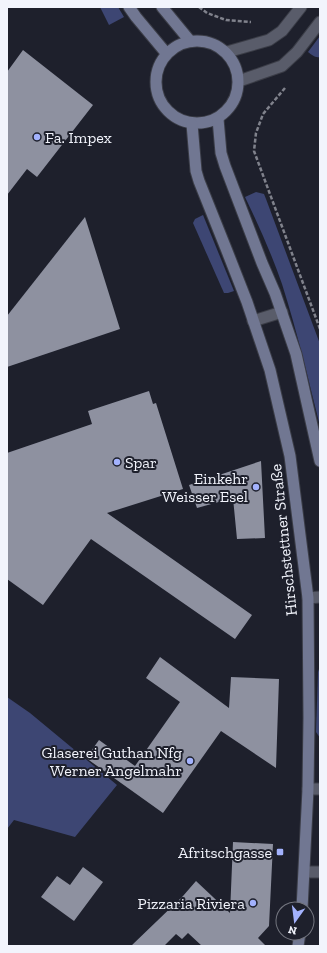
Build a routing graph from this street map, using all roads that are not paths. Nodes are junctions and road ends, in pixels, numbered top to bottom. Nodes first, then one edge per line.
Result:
1 (129, 7) edge
2 (162, 7) edge
3 (301, 7) edge
4 (320, 22) edge
5 (190, 41) junction
6 (227, 52) junction
7 (166, 53) junction
8 (239, 81) junction
9 (218, 119) junction
10 (192, 124) junction
11 (282, 312) junction
12 (253, 321) junction
13 (320, 461) edge
14 (320, 597) edge
15 (308, 598) junction
16 (308, 789) junction
17 (320, 789) edge
18 (305, 872) junction
19 (320, 872) edge
20 (303, 901) edge

1 - 7 main road
2 - 5 main road
3 - 6 street
4 - 8 street
5 - 6 main road
5 - 7 main road
6 - 8 main road
7 - 10 main road
8 - 9 main road
9 - 10 main road
9 - 11 main road
10 - 12 main road, Hirschstettner Straße
11 - 12 street
11 - 13 main road
12 - 15 main road, Hirschstettner Straße
14 - 15 street
15 - 16 main road, Hirschstettner Straße
16 - 17 street
16 - 18 main road, Hirschstettner Straße
18 - 19 street
18 - 20 main road, Hirschstettner Straße

